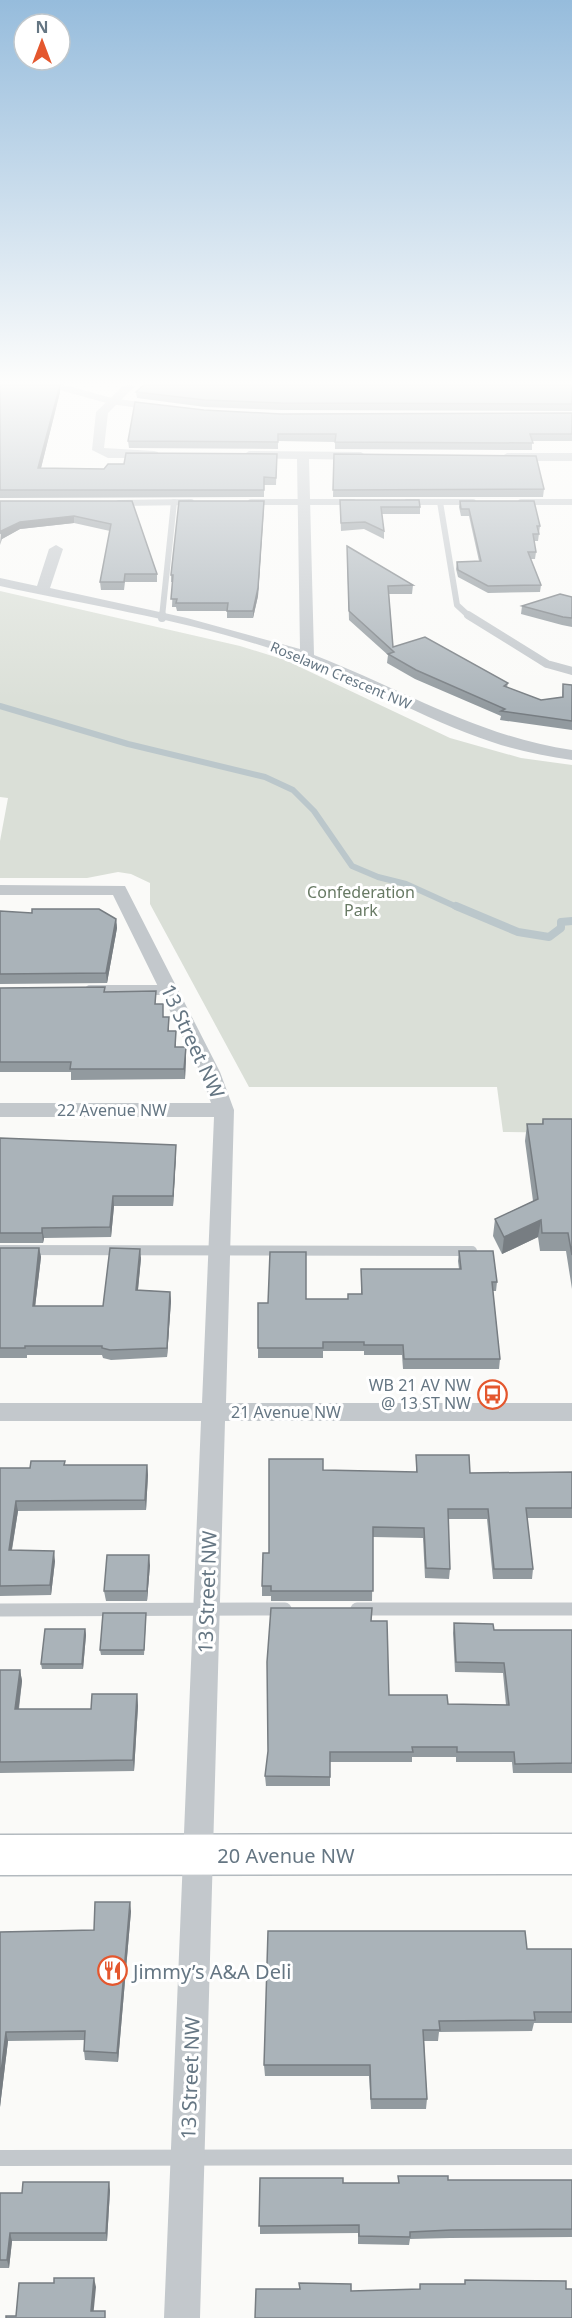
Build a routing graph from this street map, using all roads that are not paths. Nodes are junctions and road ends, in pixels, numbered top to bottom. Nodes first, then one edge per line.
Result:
1 (304, 493) edge
2 (116, 502) edge
3 (174, 502) junction
4 (196, 502) edge
5 (240, 502) edge
6 (304, 502) junction
7 (358, 502) edge
8 (393, 502) edge
9 (440, 502) junction
10 (484, 502) edge
11 (517, 502) edge
12 (572, 502) edge
13 (56, 549) dead end
14 (0, 582) edge
15 (42, 591) junction
16 (162, 618) junction
17 (308, 658) junction
18 (572, 672) edge
19 (572, 755) edge
20 (0, 890) edge
21 (79, 990) edge
22 (169, 990) junction
23 (0, 1110) edge
24 (224, 1110) junction
25 (0, 1250) edge
26 (219, 1250) junction
27 (472, 1251) edge
28 (0, 1412) edge
29 (213, 1412) junction
30 (572, 1412) edge
31 (0, 1610) edge
32 (206, 1610) junction
33 (304, 1610) edge
34 (339, 1610) edge
35 (572, 1610) edge
36 (572, 1854) edge
37 (0, 1855) edge
38 (198, 1855) junction
39 (572, 2157) edge
40 (0, 2158) edge
41 (187, 2158) junction
42 (182, 2318) edge

1 - 6 street
2 - 3 lane
3 - 4 lane
3 - 16 lane
5 - 6 lane
6 - 7 lane
6 - 17 street
8 - 9 lane
9 - 10 lane
9 - 18 lane
11 - 12 lane
13 - 15 street
14 - 15 street, Roselawn Crescent NW
15 - 16 street, Roselawn Crescent NW
16 - 17 street, Roselawn Crescent NW
17 - 19 street, Roselawn Crescent NW
20 - 22 street, 13 Street NW
21 - 22 lane
22 - 24 street, 13 Street NW
23 - 24 street, 22 Avenue NW
24 - 26 street, 13 Street NW
25 - 26 lane
26 - 27 lane
26 - 29 street, 13 Street NW
28 - 29 street, 21 Avenue NW
29 - 30 street, 21 Avenue NW
29 - 32 street, 13 Street NW
31 - 32 lane
32 - 33 lane
32 - 38 street, 13 Street NW
34 - 35 lane
36 - 38 street, 20 Avenue NW
37 - 38 street, 20 Avenue NW
38 - 41 street, 13 Street NW
39 - 41 lane
40 - 41 lane
41 - 42 street, 13 Street NW

